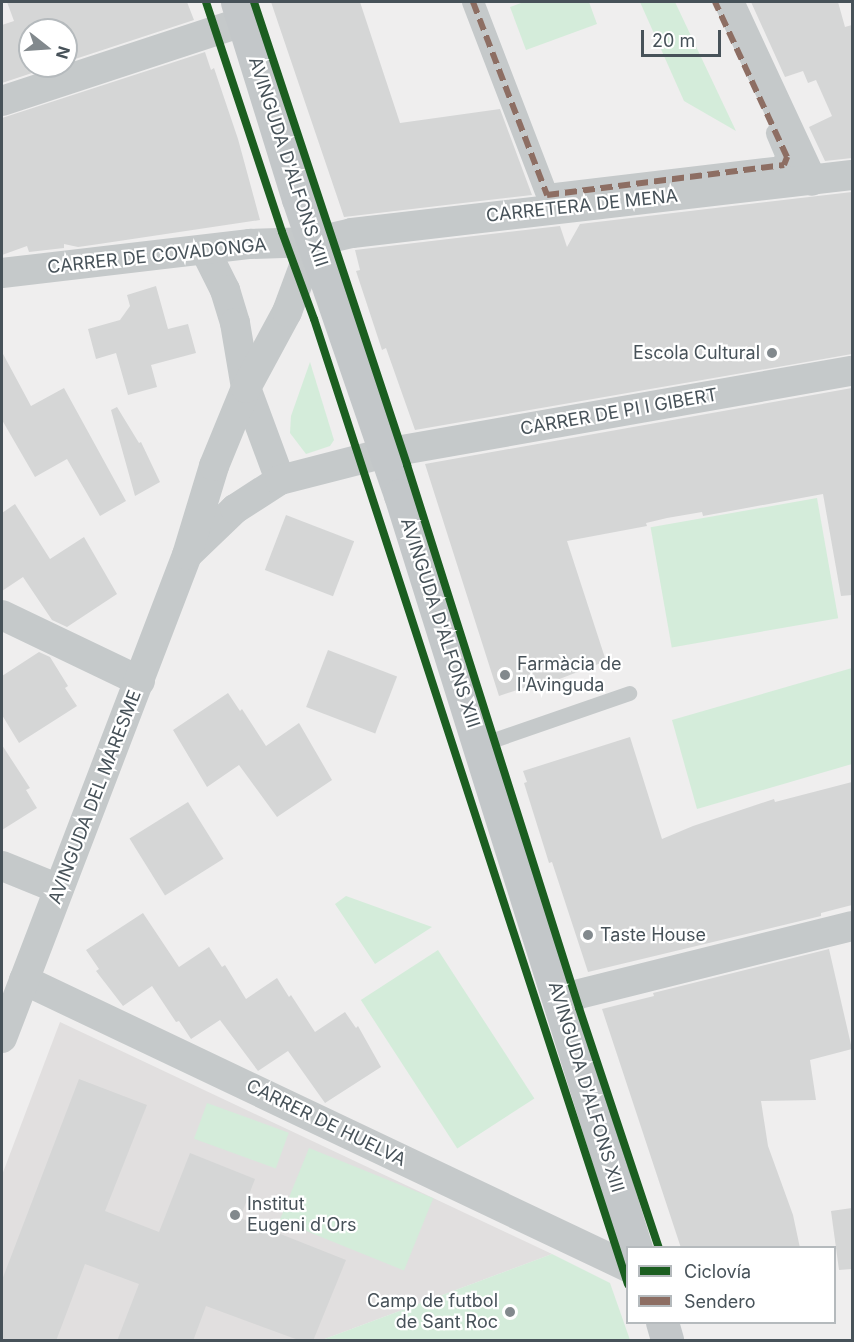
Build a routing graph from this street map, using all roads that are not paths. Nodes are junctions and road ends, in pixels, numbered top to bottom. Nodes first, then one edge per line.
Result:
1 (473, 2) edge
2 (715, 2) edge
3 (729, 2) edge
4 (239, 12) edge
5 (2, 101) edge
6 (852, 175) edge
7 (812, 181) junction
8 (313, 242) junction
9 (205, 250) junction
10 (2, 273) edge
11 (852, 371) edge
12 (246, 388) junction
13 (385, 453) junction
14 (280, 480) junction
15 (187, 555) junction
16 (2, 615) edge
17 (140, 681) junction
18 (629, 693) dead end
19 (478, 745) junction
20 (2, 866) edge
21 (59, 889) junction
22 (852, 926) edge
23 (24, 980) junction
24 (559, 999) junction
25 (2, 1038) edge
26 (635, 1246) edge
27 (626, 1267) edge
28 (662, 1324) edge
29 (667, 1341) edge

1 - 2 street
3 - 7 street
4 - 5 street
4 - 8 main road, AVINGUDA D'ALFONS XIII
6 - 7 street, CARRETERA DE MENA
7 - 8 street, CARRETERA DE MENA
8 - 9 street, CARRER DE COVADONGA
8 - 12 street, AVINGUDA DEL MARESME
8 - 13 main road, AVINGUDA D'ALFONS XIII
9 - 10 street, CARRER DE COVADONGA
9 - 12 street
11 - 13 street, CARRER DE PI I GIBERT
12 - 14 street
12 - 15 street, AVINGUDA DEL MARESME
13 - 14 street, AVINGUDA DEL MARESME
13 - 19 main road, AVINGUDA D'ALFONS XIII
14 - 15 street, AVINGUDA DEL MARESME
15 - 17 street, AVINGUDA DEL MARESME
16 - 17 street
17 - 21 street, AVINGUDA DEL MARESME
18 - 19 lane
19 - 24 main road, AVINGUDA D'ALFONS XIII
20 - 21 street
21 - 23 street, AVINGUDA DEL MARESME
22 - 24 street
23 - 25 street, AVINGUDA DEL MARESME
23 - 27 street, CARRER DE HUELVA
24 - 26 main road, AVINGUDA D'ALFONS XIII
28 - 29 main road

